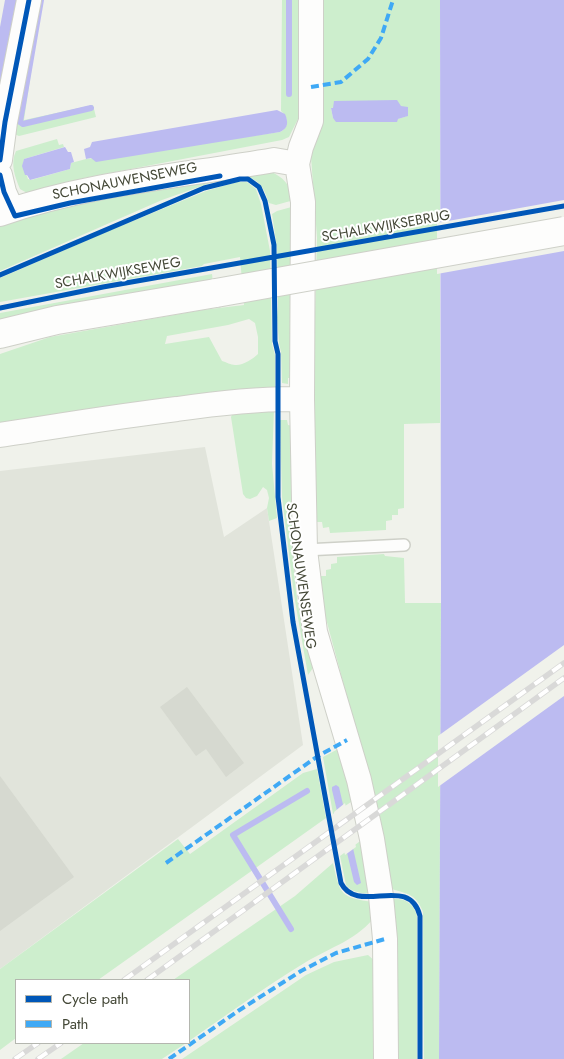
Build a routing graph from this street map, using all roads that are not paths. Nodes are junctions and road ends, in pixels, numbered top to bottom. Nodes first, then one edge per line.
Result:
1 (29, 0) edge
2 (311, 0) edge
3 (0, 160) edge
4 (297, 164) junction
5 (0, 175) edge
6 (6, 212) edge
7 (564, 232) edge
8 (0, 334) edge
9 (302, 399) junction
10 (0, 435) edge
11 (404, 545) dead end
12 (305, 550) junction
13 (386, 1059) edge

1 - 3 street
2 - 4 street, SCHONAUWENSEWEG
4 - 6 street, SCHONAUWENSEWEG
4 - 9 street, SCHONAUWENSEWEG
5 - 6 street
7 - 8 street, bridge
9 - 10 street
9 - 12 street, SCHONAUWENSEWEG
11 - 12 lane
12 - 13 street, SCHONAUWENSEWEG

